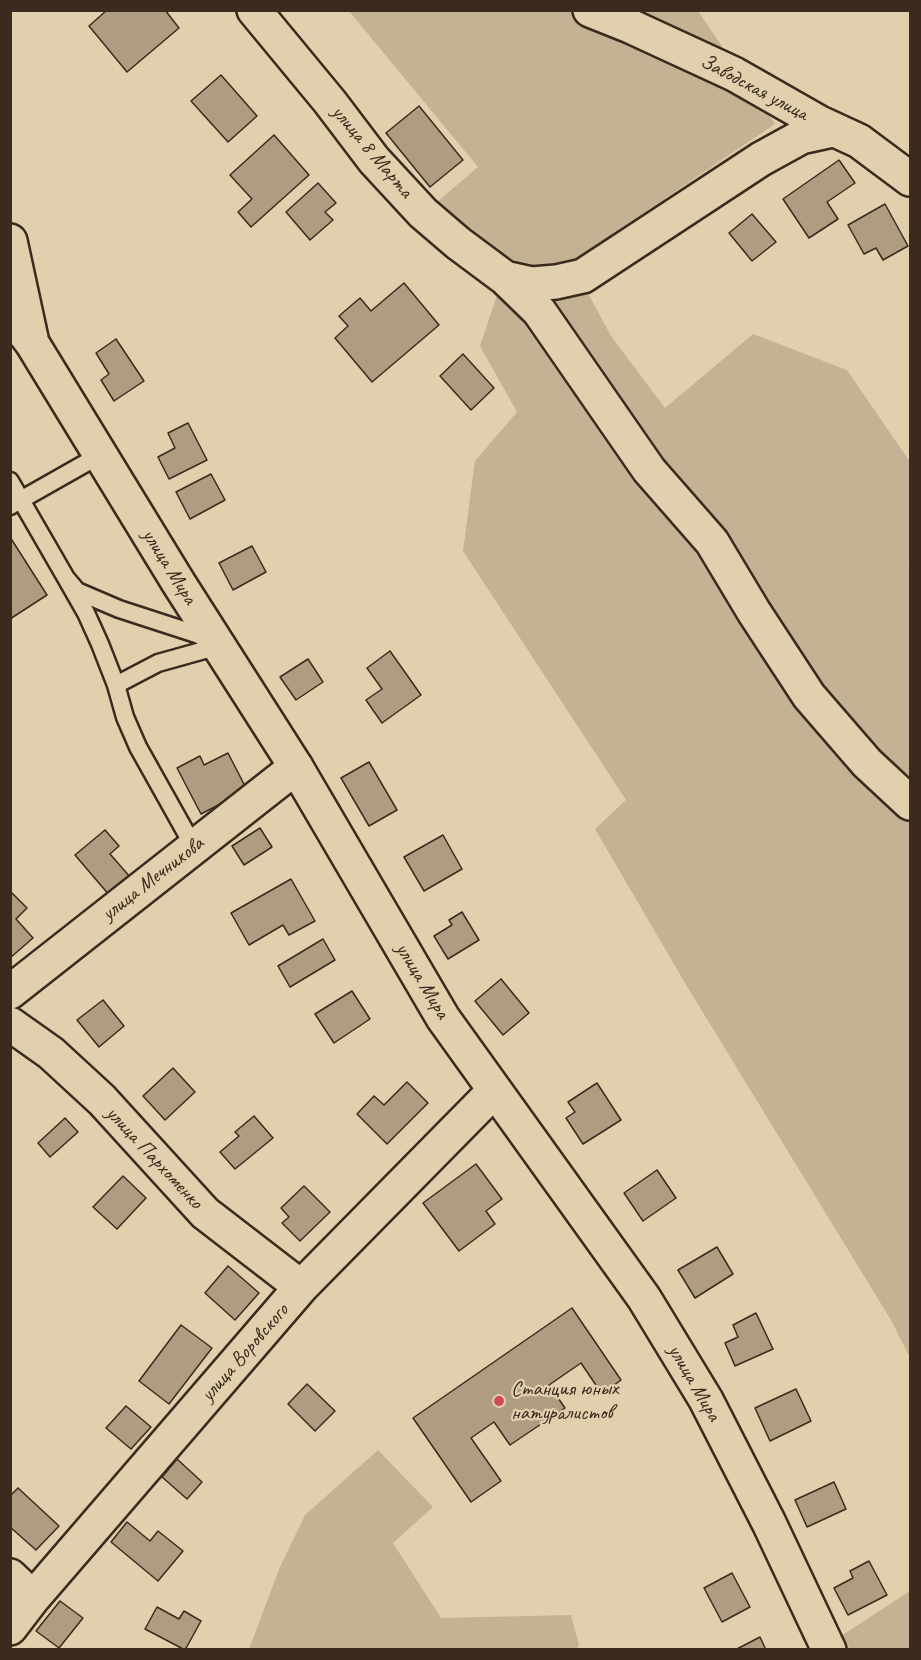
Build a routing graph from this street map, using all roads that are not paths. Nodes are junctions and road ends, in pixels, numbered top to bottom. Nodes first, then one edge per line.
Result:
1 (254, 10) edge
2 (590, 10) edge
3 (833, 130) junction
4 (910, 179) edge
5 (10, 241) edge
6 (505, 278) junction
7 (10, 314) edge
8 (32, 343) junction
9 (100, 455) junction
10 (10, 481) edge
11 (16, 503) edge
12 (66, 578) junction
13 (219, 646) junction
14 (116, 685) junction
15 (296, 767) junction
16 (910, 803) edge
17 (194, 847) junction
18 (10, 992) edge
19 (10, 1024) edge
20 (494, 1091) junction
21 (301, 1287) junction
22 (10, 1576) edge
23 (33, 1598) junction
24 (10, 1628) edge
25 (829, 1650) edge

1 - 6 street, улица 8 Марта
2 - 3 street, Заводская улица
3 - 4 street, Заводская улица
3 - 6 street
5 - 8 street
6 - 16 street, улица 8 Марта
7 - 8 street, улица Мира
8 - 9 street, улица Мира
9 - 11 lane
9 - 13 street, улица Мира
10 - 11 lane
11 - 12 lane
12 - 13 lane
12 - 14 lane
13 - 14 lane
13 - 15 street, улица Мира
14 - 17 lane
15 - 17 street, улица Мечникова
15 - 20 street, улица Мира
17 - 18 street, улица Мечникова
19 - 21 street, улица Пархоменко
20 - 21 street, улица Воровского
20 - 25 street, улица Мира
21 - 23 street, улица Воровского
22 - 23 street
23 - 24 street, улица Воровского

